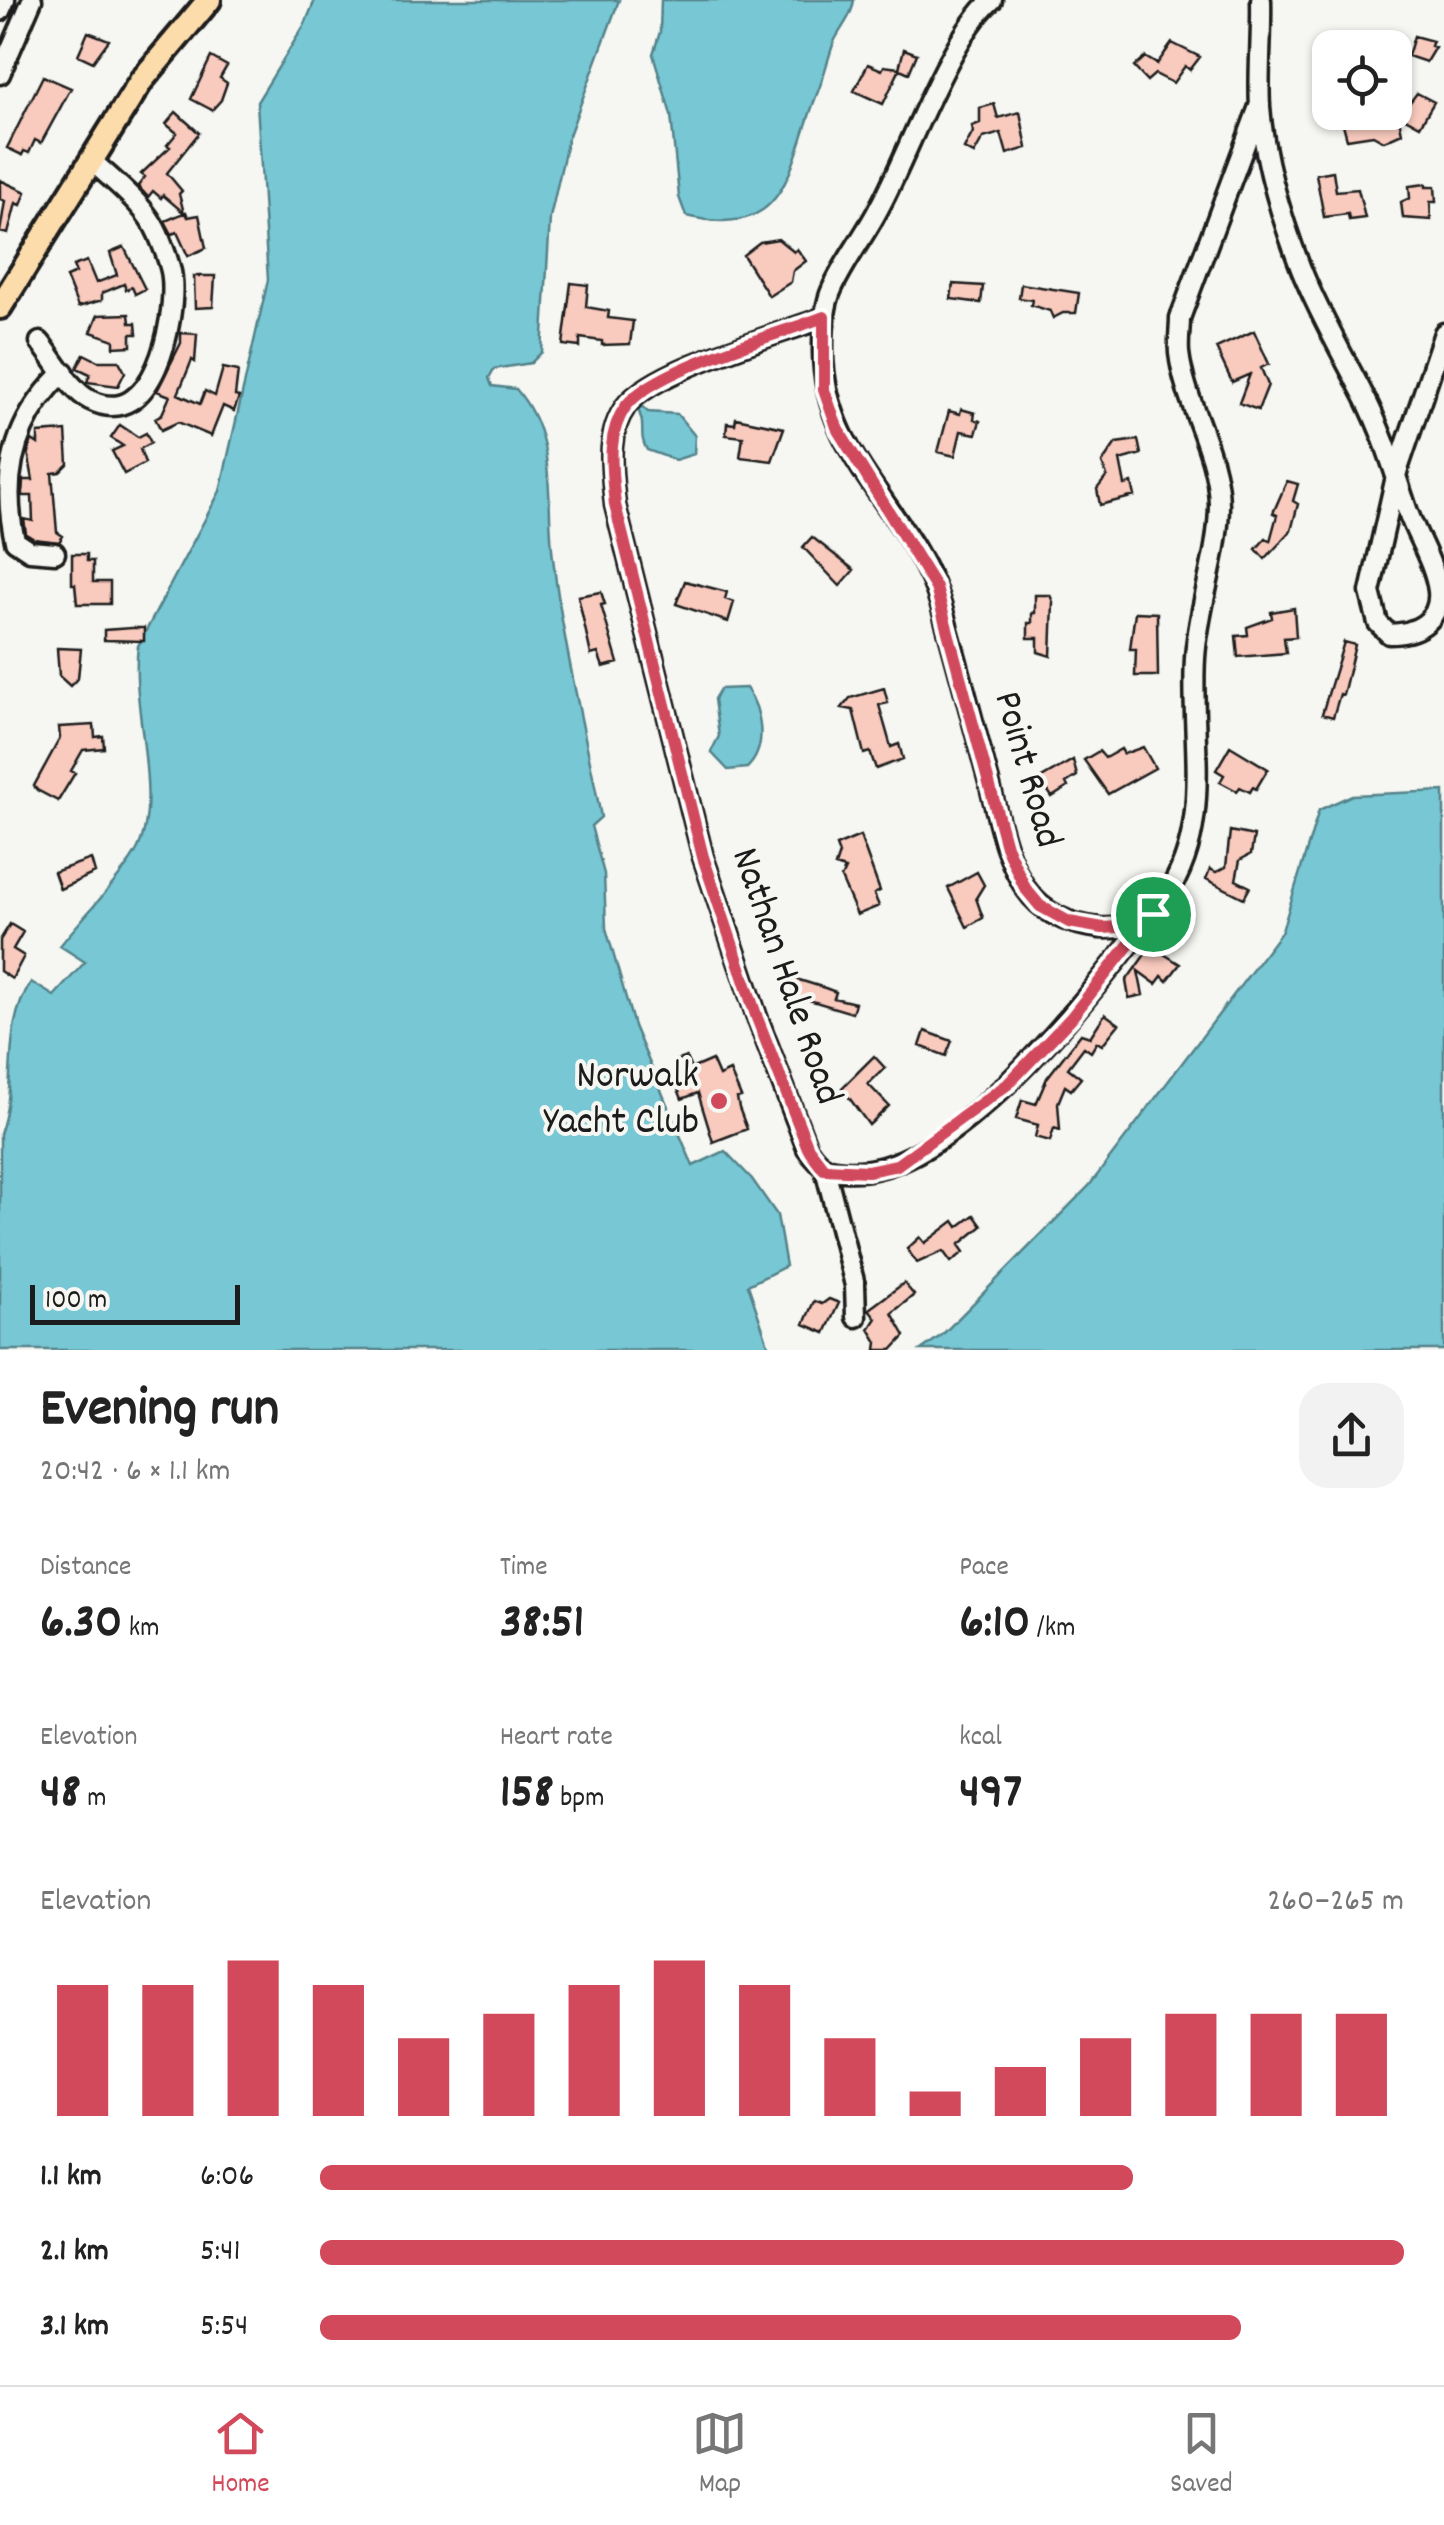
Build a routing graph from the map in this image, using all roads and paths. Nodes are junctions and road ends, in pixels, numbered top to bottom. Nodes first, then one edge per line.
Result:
1 (5, 0) edge
2 (32, 0) edge
3 (209, 0) edge
4 (992, 0) edge
5 (1261, 0) edge
6 (0, 11) edge
7 (0, 74) edge
8 (1260, 104) junction
9 (92, 160) junction
10 (0, 307) edge
11 (824, 317) junction
12 (1444, 333) edge
13 (40, 342) dead end
14 (64, 372) junction
15 (1397, 472) junction
16 (6, 529) edge
17 (55, 554) dead end
18 (1153, 914) junction
19 (824, 1169) junction
20 (856, 1317) dead end

1 - 6 street
2 - 7 street
3 - 9 main road
4 - 11 street, Point Road
5 - 8 street
8 - 15 street
8 - 18 street
9 - 10 main road
9 - 14 street
11 - 18 street, Point Road
11 - 19 street, Nathan Hale Road
12 - 15 street
13 - 14 street
14 - 16 street
15 - 15 street
16 - 17 street
18 - 19 street
19 - 20 street, Nathan Hale Road

